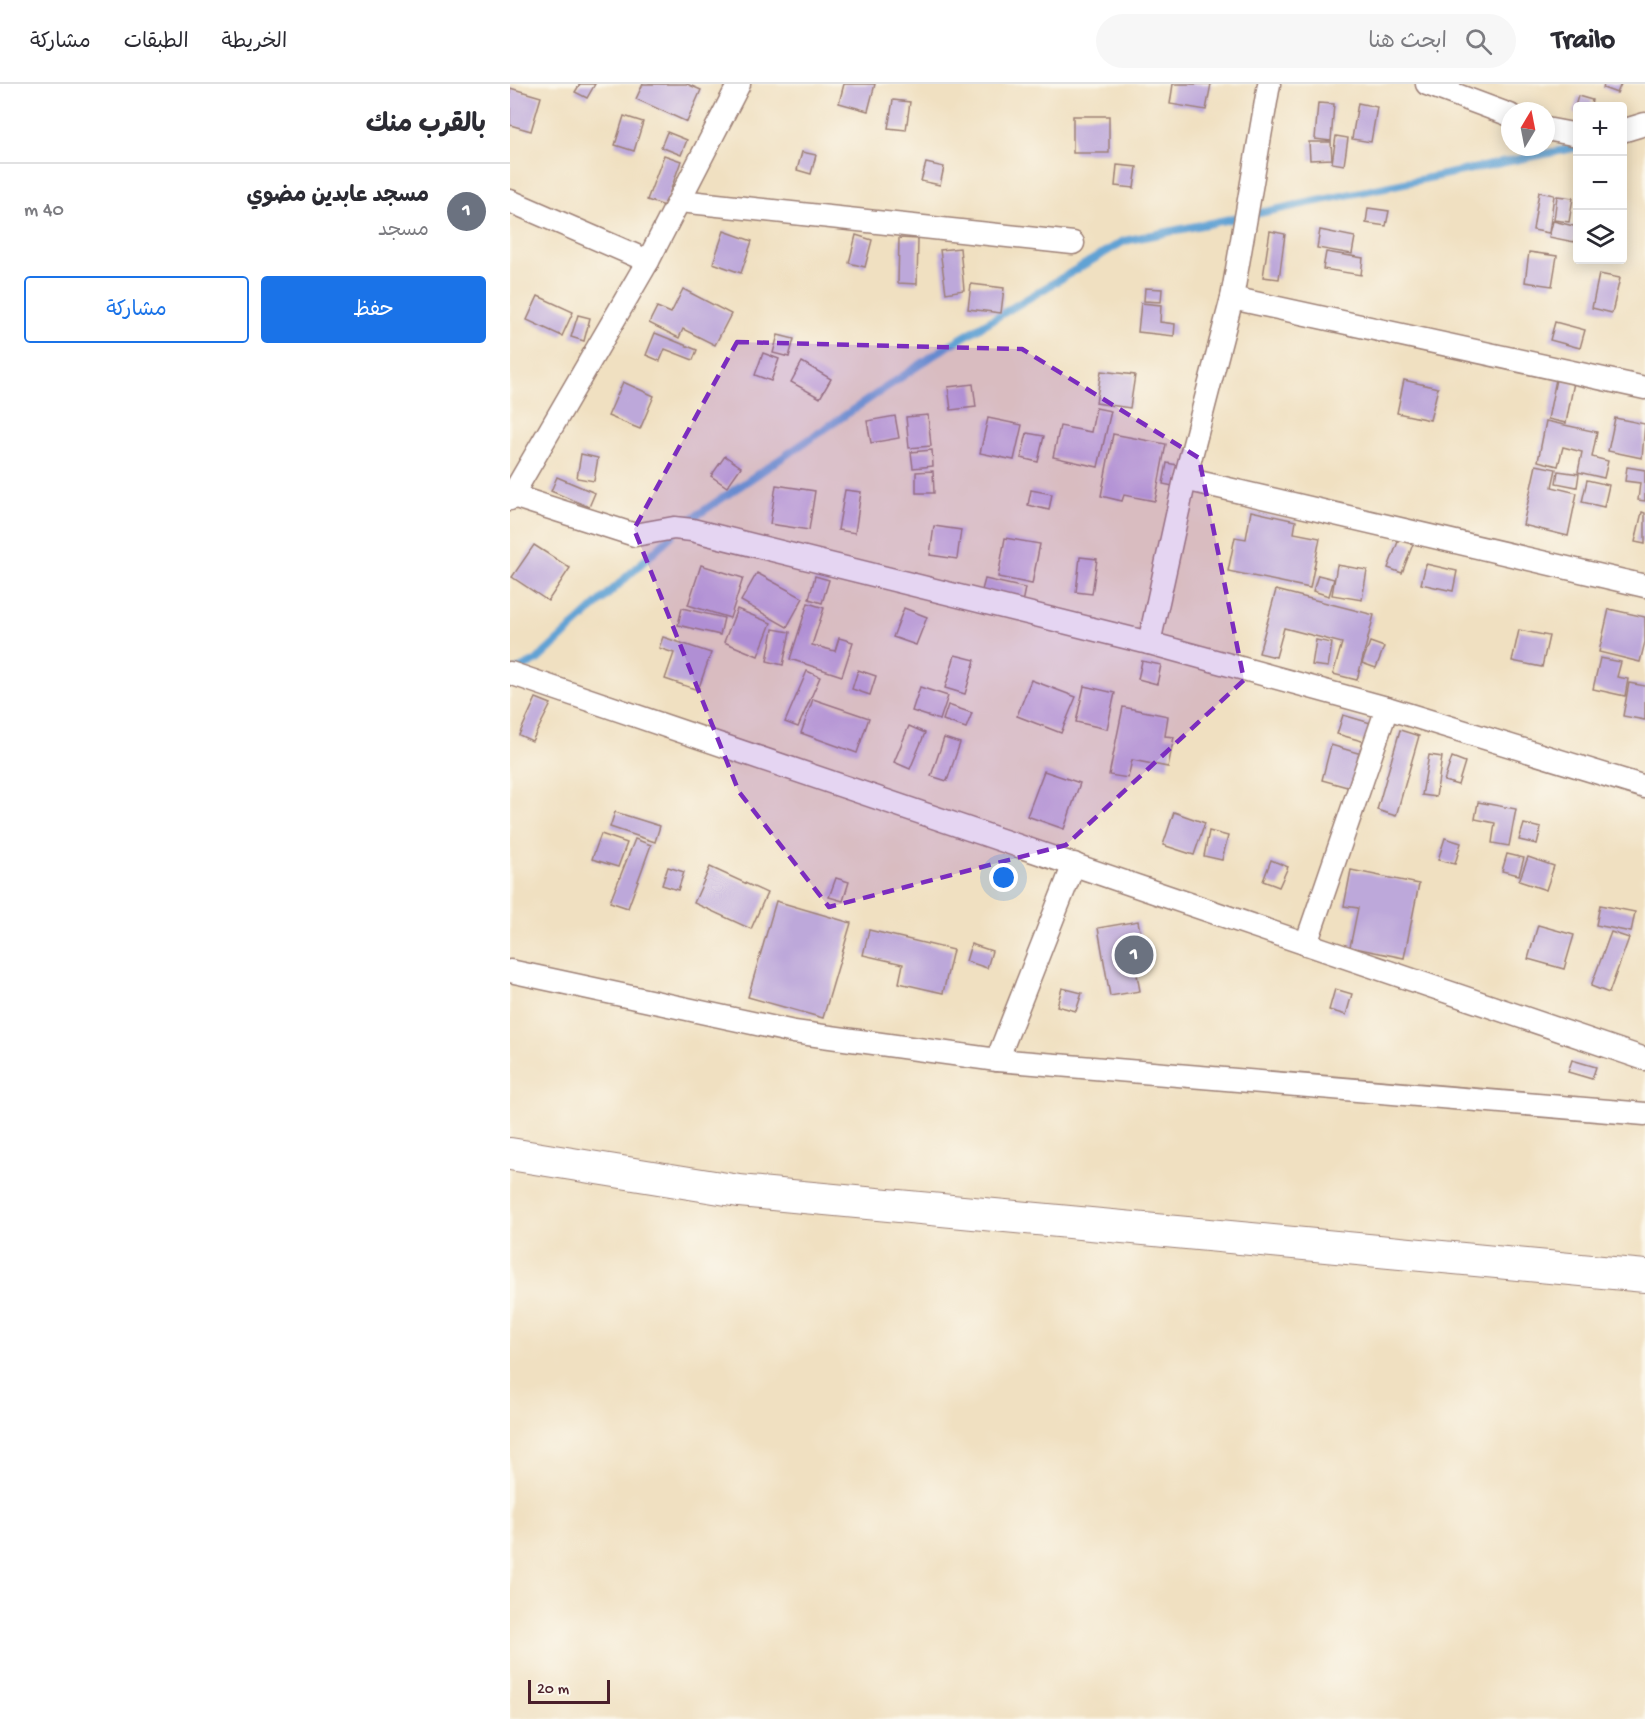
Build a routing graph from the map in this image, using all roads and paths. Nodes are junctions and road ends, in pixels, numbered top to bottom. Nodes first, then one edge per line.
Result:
1 (739, 84) edge
2 (1269, 84) edge
3 (1427, 84) edge
4 (1501, 112) edge
5 (1645, 124) edge
6 (1627, 130) edge
7 (1555, 131) edge
8 (1573, 134) edge
9 (510, 201) edge
10 (680, 201) junction
11 (1073, 243) dead end
12 (648, 261) junction
13 (1232, 298) junction
14 (1645, 388) edge
15 (1185, 479) junction
16 (511, 496) edge
17 (1645, 586) edge
18 (1149, 643) junction
19 (510, 673) edge
20 (1387, 708) junction
21 (1645, 787) edge
22 (1074, 864) junction
23 (1306, 944) junction
24 (510, 970) edge
25 (1645, 1059) edge
26 (997, 1060) junction
27 (1644, 1113) edge
28 (510, 1154) edge
29 (1645, 1276) edge

1 - 10 street
2 - 13 street
3 - 4 street
5 - 6 street
7 - 8 street
9 - 12 street
10 - 11 street
10 - 12 street
12 - 16 street
13 - 14 street
13 - 15 street
15 - 17 street
15 - 18 street
16 - 18 street
18 - 20 street
19 - 22 street
20 - 21 street
20 - 23 street
22 - 23 street
22 - 26 street
23 - 25 street
24 - 26 street
26 - 27 street
28 - 29 street

